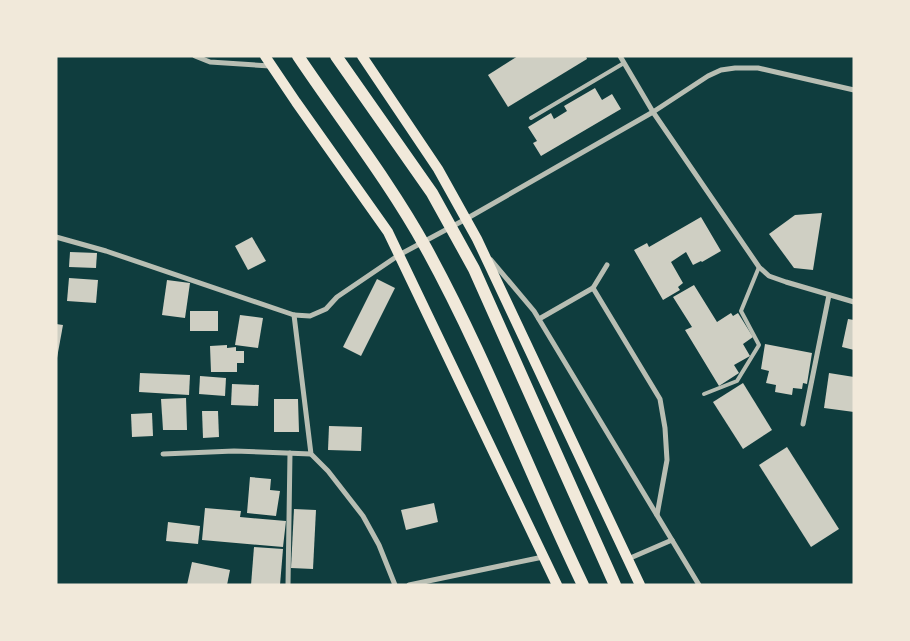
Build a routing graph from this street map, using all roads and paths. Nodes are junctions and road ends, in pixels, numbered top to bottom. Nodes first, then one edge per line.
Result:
1 (195, 56) edge
2 (265, 56) edge
3 (298, 56) edge
4 (336, 56) edge
5 (362, 56) edge
6 (620, 56) edge
7 (624, 63) junction
8 (272, 66) junction
9 (854, 90) edge
10 (653, 112) junction
11 (531, 118) dead end
12 (466, 219) junction
13 (56, 236) edge
14 (483, 250) junction
15 (400, 255) junction
16 (607, 265) dead end
17 (759, 267) junction
18 (593, 288) junction
19 (829, 295) junction
20 (854, 302) edge
21 (294, 315) junction
22 (539, 320) junction
23 (704, 394) dead end
24 (803, 424) dead end
25 (290, 453) junction
26 (163, 454) dead end
27 (311, 454) junction
28 (657, 515) junction
29 (672, 540) junction
30 (544, 557) junction
31 (628, 559) junction
32 (288, 585) edge
33 (395, 585) edge
34 (409, 585) edge
35 (557, 585) edge
36 (583, 585) edge
37 (615, 585) edge
38 (640, 585) edge
39 (699, 585) edge

1 - 8 street
2 - 8 main road
3 - 36 highway
4 - 37 highway
5 - 12 main road
6 - 7 street
7 - 10 street
7 - 11 lane
8 - 15 main road
9 - 10 street
10 - 12 street
10 - 17 street
12 - 14 main road
12 - 15 street
13 - 21 street
14 - 22 street
14 - 31 main road
15 - 21 street
15 - 30 main road
16 - 18 street
17 - 19 street
17 - 23 lane
18 - 22 street
18 - 28 street
19 - 20 street
19 - 24 street
21 - 27 street
22 - 28 street
25 - 26 street
25 - 27 street
25 - 32 street
27 - 33 street
28 - 29 street
29 - 31 street
29 - 39 street
30 - 34 street
30 - 35 main road
31 - 38 main road

